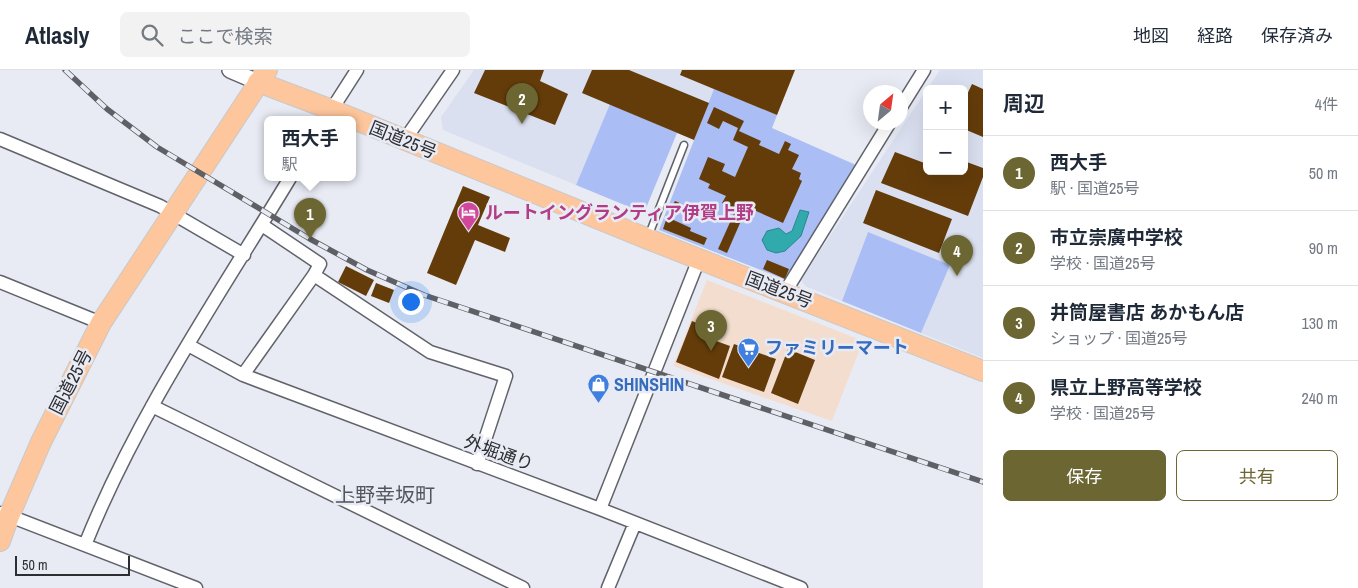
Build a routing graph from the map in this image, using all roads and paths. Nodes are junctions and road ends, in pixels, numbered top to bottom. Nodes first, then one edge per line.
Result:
1 (230, 70) edge
2 (357, 70) edge
3 (453, 70) edge
4 (924, 70) edge
5 (261, 74) edge
6 (908, 94) edge
7 (328, 115) edge
8 (356, 125) edge
9 (885, 130) edge
10 (0, 139) edge
11 (404, 141) junction
12 (684, 145) dead end
13 (288, 181) edge
14 (173, 213) junction
15 (262, 225) junction
16 (648, 239) junction
17 (244, 255) junction
18 (699, 259) junction
19 (314, 275) junction
20 (0, 282) edge
21 (784, 292) junction
22 (101, 323) junction
23 (188, 345) junction
24 (983, 371) edge
25 (243, 375) junction
26 (152, 406) junction
27 (477, 464) junction
28 (600, 509) junction
29 (4, 514) edge
30 (635, 523) junction
31 (0, 541) edge
32 (84, 545) junction
33 (196, 588) edge
34 (523, 588) edge
35 (608, 588) edge
36 (801, 588) edge

1 - 5 street
2 - 7 street
3 - 11 street
4 - 6 street
5 - 7 highway, 国道25号
5 - 14 highway, 国道25号
8 - 11 highway, 国道25号
9 - 21 street
10 - 14 street
11 - 16 highway, 国道25号
12 - 16 lane
13 - 15 street
14 - 17 street
14 - 22 highway, 国道25号
15 - 17 street
15 - 19 street
16 - 18 highway, 国道25号
17 - 23 street
18 - 21 highway, 国道25号
18 - 28 street
19 - 25 street
19 - 27 street
20 - 22 street
21 - 24 highway, 国道25号
22 - 29 highway, 国道25号
23 - 25 street, 外堀通り
23 - 26 street
25 - 27 street, 外堀通り
26 - 32 street
26 - 34 street
27 - 28 street, 外堀通り
28 - 30 street, 外堀通り
29 - 31 highway, 国道25号
29 - 32 street
30 - 35 street
30 - 36 street, 外堀通り
32 - 33 street

